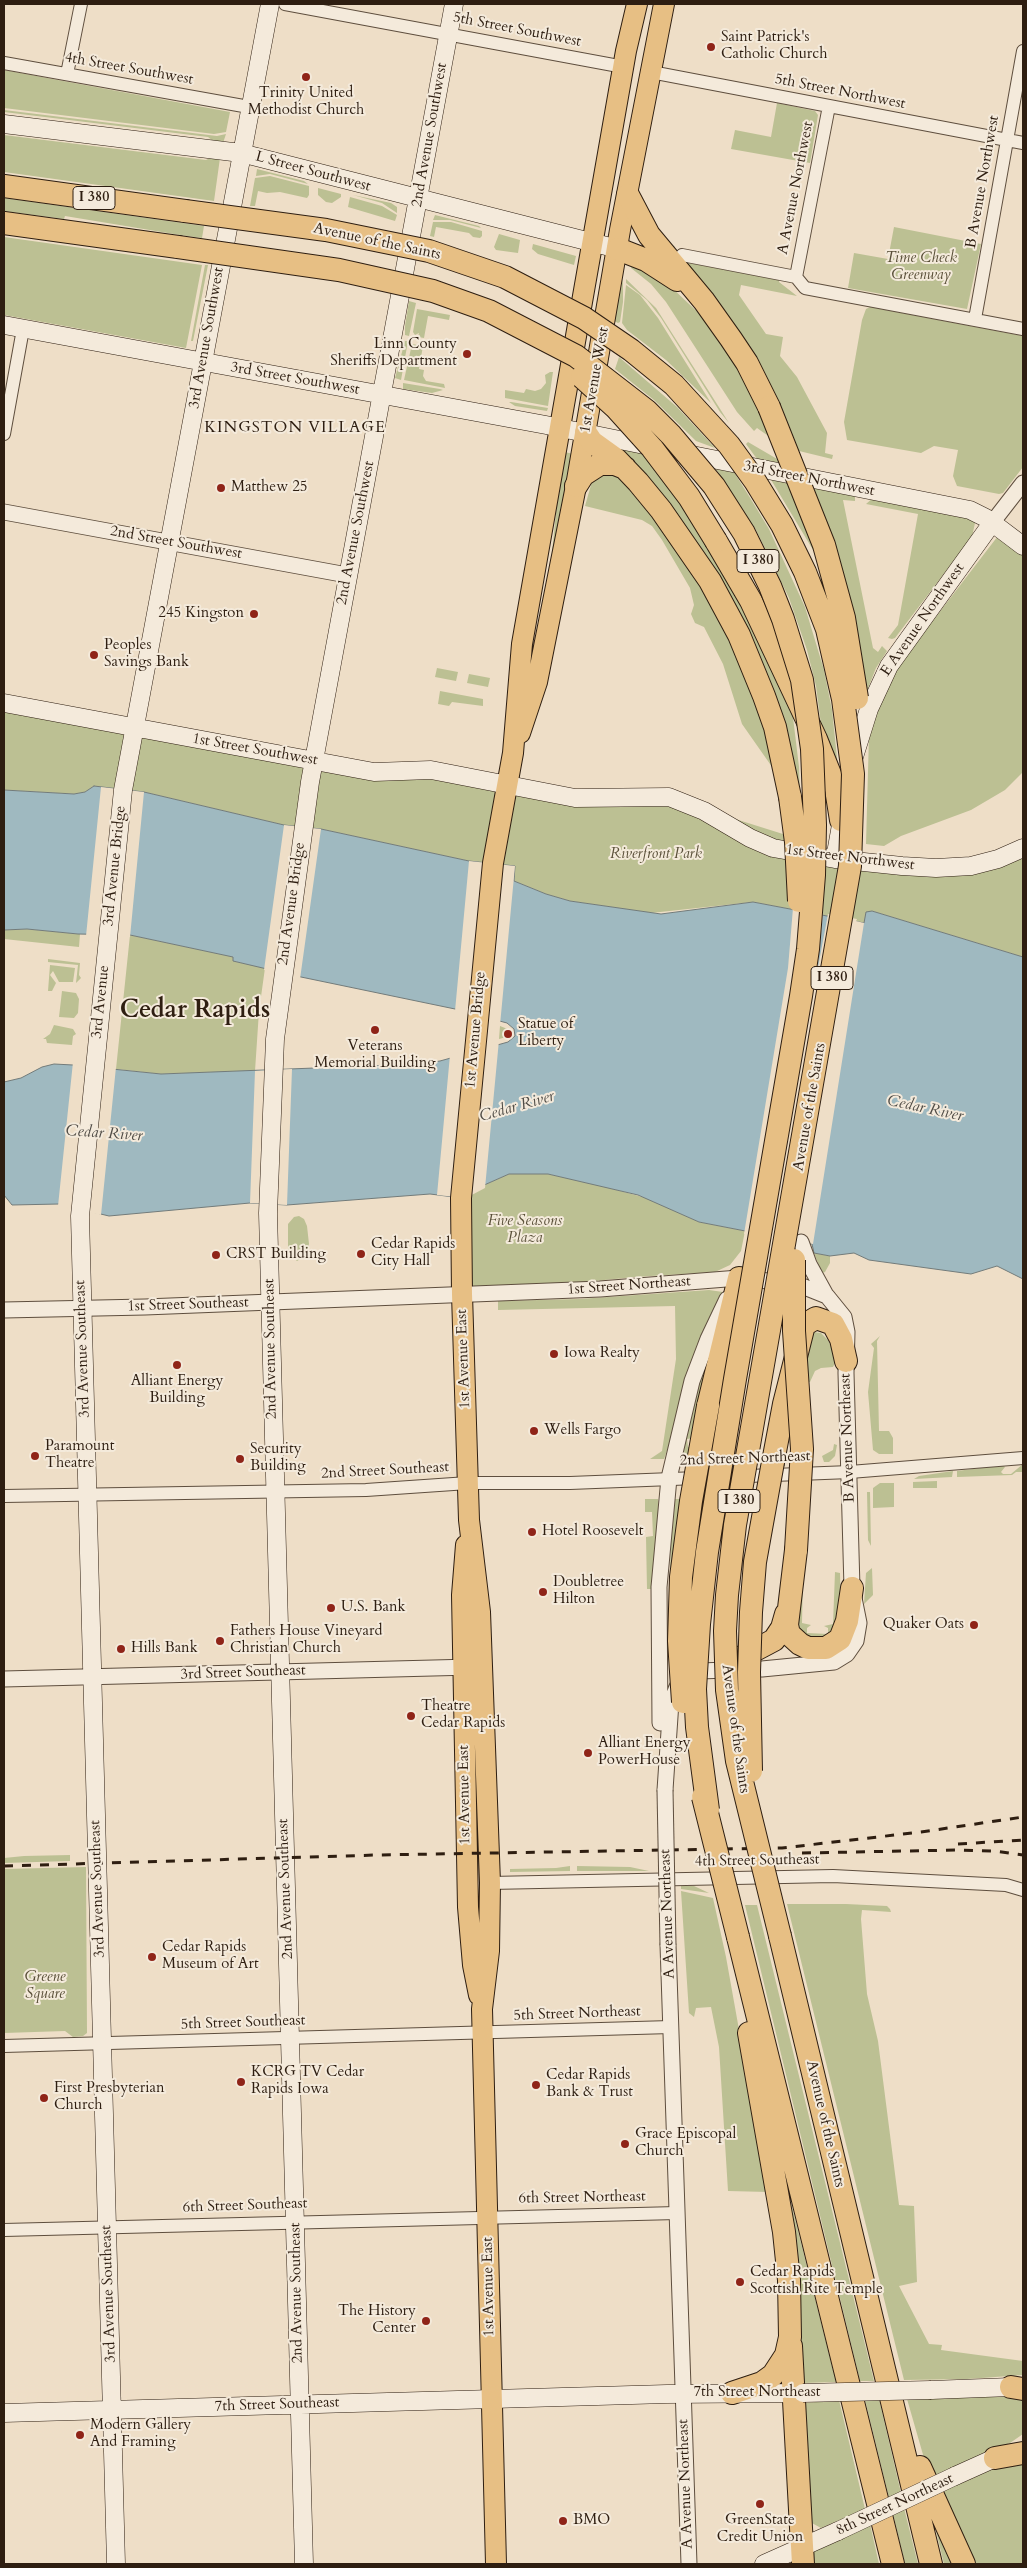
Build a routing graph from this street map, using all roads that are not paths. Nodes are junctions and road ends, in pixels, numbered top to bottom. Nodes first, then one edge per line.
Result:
1 (81, 4) edge
2 (270, 4) edge
3 (285, 4) edge
4 (454, 4) edge
5 (637, 4) edge
6 (664, 4) edge
7 (449, 34) junction
8 (1023, 51) edge
9 (4, 63) edge
10 (624, 67) junction
11 (651, 72) junction
12 (67, 74) junction
13 (250, 106) junction
14 (829, 106) junction
15 (4, 124) edge
16 (1007, 140) junction
17 (1023, 143) edge
18 (638, 145) junction
19 (241, 153) junction
20 (4, 186) edge
21 (628, 194) junction
22 (418, 199) junction
23 (4, 223) edge
24 (593, 243) junction
25 (618, 249) junction
26 (682, 255) dead end
27 (796, 277) junction
28 (698, 294) junction
29 (974, 319) junction
30 (4, 325) edge
31 (1023, 328) edge
32 (23, 329) junction
33 (536, 334) junction
34 (202, 362) junction
35 (382, 394) junction
36 (561, 428) junction
37 (586, 433) junction
38 (4, 434) edge
39 (625, 468) junction
40 (1023, 483) edge
41 (576, 486) junction
42 (4, 512) edge
43 (992, 523) junction
44 (170, 542) junction
45 (1023, 546) edge
46 (348, 575) junction
47 (4, 703) edge
48 (134, 728) junction
49 (513, 754) junction
50 (314, 761) junction
51 (853, 774) junction
52 (507, 784) junction
53 (123, 790) joint
54 (841, 820) junction
55 (302, 827) joint
56 (1023, 848) edge
57 (835, 859) junction
58 (493, 863) joint
59 (107, 943) joint
60 (793, 1043) junction
61 (796, 1181) junction
62 (461, 1198) joint
63 (268, 1209) joint
64 (80, 1213) joint
65 (801, 1242) dead end
66 (739, 1278) junction
67 (797, 1284) junction
68 (462, 1294) junction
69 (827, 1296) junction
70 (270, 1302) junction
71 (82, 1309) junction
72 (4, 1310) edge
73 (846, 1362) junction
74 (784, 1404) junction
75 (1023, 1458) edge
76 (850, 1472) junction
77 (669, 1478) junction
78 (468, 1483) junction
79 (275, 1491) junction
80 (87, 1494) junction
81 (4, 1496) edge
82 (852, 1588) junction
83 (786, 1614) junction
84 (658, 1651) junction
85 (740, 1658) junction
86 (792, 1664) junction
87 (473, 1667) junction
88 (280, 1672) junction
89 (92, 1678) junction
90 (4, 1679) edge
91 (665, 1790) junction
92 (708, 1810) junction
93 (750, 1822) junction
94 (490, 1883) junction
95 (1023, 1890) edge
96 (740, 1946) junction
97 (482, 2009) junction
98 (671, 2027) junction
99 (483, 2033) junction
100 (290, 2037) junction
101 (102, 2044) junction
102 (4, 2046) edge
103 (677, 2212) junction
104 (487, 2216) junction
105 (295, 2221) junction
106 (107, 2227) junction
107 (4, 2230) edge
108 (872, 2326) junction
109 (790, 2337) junction
110 (1019, 2387) edge
111 (732, 2393) junction
112 (798, 2393) junction
113 (683, 2394) junction
114 (491, 2400) junction
115 (300, 2404) junction
116 (112, 2410) junction
117 (4, 2413) edge
118 (1023, 2441) edge
119 (1023, 2453) edge
120 (995, 2458) junction
121 (803, 2556) edge
122 (116, 2564) edge
123 (304, 2564) edge
124 (496, 2564) edge
125 (689, 2564) edge
126 (764, 2564) edge
127 (892, 2564) edge
128 (931, 2564) edge
129 (964, 2564) edge

1 - 12 street
2 - 13 main road, 3rd Avenue Southwest
3 - 7 street, 5th Street Southwest
4 - 7 main road, 2nd Avenue Southwest
5 - 10 main road, 1st Avenue West
6 - 11 main road, 1st Avenue West
7 - 10 street, 5th Street Southwest
7 - 22 main road, 2nd Avenue Southwest
8 - 16 street, B Avenue Northwest
9 - 12 street, 4th Street Southwest
10 - 18 main road
10 - 24 main road, 1st Avenue West
11 - 14 street, 5th Street Northwest
11 - 18 main road, 1st Avenue West
12 - 13 street, 4th Street Southwest
13 - 19 main road, 3rd Avenue Southwest
14 - 16 street, 5th Street Northwest
14 - 27 street, A Avenue Northwest
15 - 19 main road, L Street Southwest
16 - 17 street, 5th Street Northwest
16 - 29 street, B Avenue Northwest
18 - 21 main road, 1st Avenue West
19 - 22 main road, L Street Southwest
19 - 34 main road, 3rd Avenue Southwest
20 - 51 highway, Avenue of the Saints / I 380, bridge
21 - 25 main road, 1st Avenue West
21 - 28 highway
22 - 24 main road, L Street Southwest
22 - 35 main road, 2nd Avenue Southwest
23 - 33 highway, Avenue of the Saints / I 380, bridge
24 - 25 main road, L Street Southwest
24 - 36 main road, 1st Avenue West
25 - 28 highway
25 - 37 main road, 1st Avenue West
26 - 27 street
27 - 29 street
28 - 51 highway, bridge
29 - 31 street
30 - 32 main road, 3rd Street Southwest
32 - 34 main road, 3rd Street Southwest
32 - 38 street
33 - 54 highway, bridge
33 - 60 highway, Avenue of the Saints / I 380, bridge
34 - 35 main road, 3rd Street Southwest
34 - 44 main road, 3rd Avenue Southwest
35 - 36 main road, 3rd Street Southwest
35 - 46 main road, 2nd Avenue Southwest
36 - 37 main road, 3rd Street Southwest
36 - 49 main road, 1st Avenue West
37 - 39 highway
37 - 41 main road, 1st Avenue West
37 - 43 main road, 3rd Street Northwest
39 - 41 highway
39 - 60 highway, bridge
40 - 43 street, E Avenue Northwest
41 - 49 main road, 1st Avenue West
42 - 44 street, 2nd Street Southwest
43 - 45 main road, 3rd Street Northwest
43 - 54 main road, E Avenue Northwest
44 - 46 street, 2nd Street Southwest
44 - 48 main road, 3rd Avenue Southwest
46 - 50 main road, 2nd Avenue Southwest
47 - 48 main road, 1st Street Southwest
48 - 50 main road, 1st Street Southwest
48 - 53 main road, 3rd Avenue Southwest
49 - 52 main road, 1st Avenue West
50 - 52 main road, 1st Street Southwest
50 - 55 main road, 2nd Avenue Southwest
51 - 61 highway, Avenue of the Saints / I 380, bridge
52 - 57 main road, 1st Street Northwest
52 - 58 main road, 1st Avenue West
53 - 59 main road, 3rd Avenue Bridge
54 - 57 main road, E Avenue Northwest
55 - 63 main road, 2nd Avenue Bridge
56 - 57 main road, 1st Street Northwest
58 - 62 main road, 1st Avenue Bridge
59 - 64 main road, 3rd Avenue
60 - 92 highway, Avenue of the Saints / I 380, bridge
61 - 83 highway, bridge
61 - 93 highway, Avenue of the Saints / I 380, bridge
62 - 68 main road, 1st Avenue East
63 - 70 main road, 2nd Avenue Southeast
64 - 71 main road, 3rd Avenue Southeast
65 - 69 street, B Avenue Northeast
66 - 67 street, 1st Street Northeast
66 - 68 street, 1st Street Northeast
66 - 77 street, A Avenue Northeast
66 - 92 highway, bridge
67 - 69 street, B Avenue Northeast
67 - 74 highway
68 - 70 street, 1st Street Southeast
68 - 78 main road, 1st Avenue East
69 - 73 street, B Avenue Northeast
70 - 71 street, 1st Street Southeast
70 - 79 main road, 2nd Avenue Southeast
71 - 72 street, 1st Street Southeast
71 - 80 main road, 3rd Avenue Southeast
73 - 74 highway
73 - 76 street, B Avenue Northeast
74 - 93 highway, bridge
75 - 76 street, 2nd Street Northeast
76 - 77 street, 2nd Street Northeast
76 - 82 street, B Avenue Northeast
77 - 78 street, 2nd Street Northeast
77 - 84 street, A Avenue Northeast
78 - 79 street, 2nd Street Southeast
78 - 87 main road, 1st Avenue East
79 - 80 street, 2nd Street Southeast
79 - 88 main road, 2nd Avenue Southeast
80 - 81 street, 2nd Street Southeast
80 - 89 main road, 3rd Avenue Southeast
82 - 83 highway
82 - 86 street, B Avenue Northeast
83 - 85 highway
84 - 85 street
84 - 91 street, A Avenue Northeast
85 - 86 street
86 - 91 street
87 - 88 street, 3rd Street Southeast
87 - 94 main road, 1st Avenue East
87 - 97 main road, 1st Avenue East
88 - 89 street, 3rd Street Southeast
88 - 100 main road, 2nd Avenue Southeast
89 - 90 street, 3rd Street Southeast
89 - 101 main road, 3rd Avenue Southeast
91 - 98 street, A Avenue Northeast, bridge
92 - 96 highway, I 380, bridge
93 - 108 highway, Avenue of the Saints / I 380, bridge
94 - 95 street, 4th Street Southeast
94 - 97 main road, 1st Avenue East
96 - 109 highway
96 - 127 highway, I 380
97 - 99 main road, 1st Avenue East
98 - 99 street, 5th Street Northeast
98 - 103 street, A Avenue Northeast
99 - 100 street, 5th Street Southeast
99 - 104 main road, 1st Avenue East
100 - 101 street, 5th Street Southeast
100 - 105 main road, 2nd Avenue Southeast
101 - 102 street, 5th Street Southeast
101 - 106 main road, 3rd Avenue Southeast
103 - 104 street, 6th Street Northeast
103 - 113 street, A Avenue Northeast
104 - 105 street, 6th Street Southeast
104 - 114 main road, 1st Avenue East
105 - 106 street, 6th Street Southeast
105 - 115 main road, 2nd Avenue Southeast
106 - 107 street, 6th Street Southeast
106 - 116 main road, 3rd Avenue Southeast
108 - 128 highway, Avenue of the Saints / I 380
108 - 129 highway
109 - 111 highway
109 - 112 highway
110 - 112 main road, 7th Street Northeast, bridge
111 - 112 main road, 7th Street Northeast
111 - 113 main road, 7th Street Northeast
112 - 121 highway
113 - 114 main road, 7th Street Northeast
113 - 125 street, A Avenue Northeast
114 - 115 main road, 7th Street Southeast
114 - 124 main road, 1st Avenue East
115 - 116 main road, 7th Street Southeast
115 - 123 main road, 2nd Avenue Southeast
116 - 117 main road, 7th Street Southeast
116 - 122 main road, 3rd Avenue Southeast
118 - 120 street, 8th Street Northeast
119 - 120 highway
120 - 121 main road, 8th Street Northeast, bridge
121 - 126 main road, 8th Street Northeast

